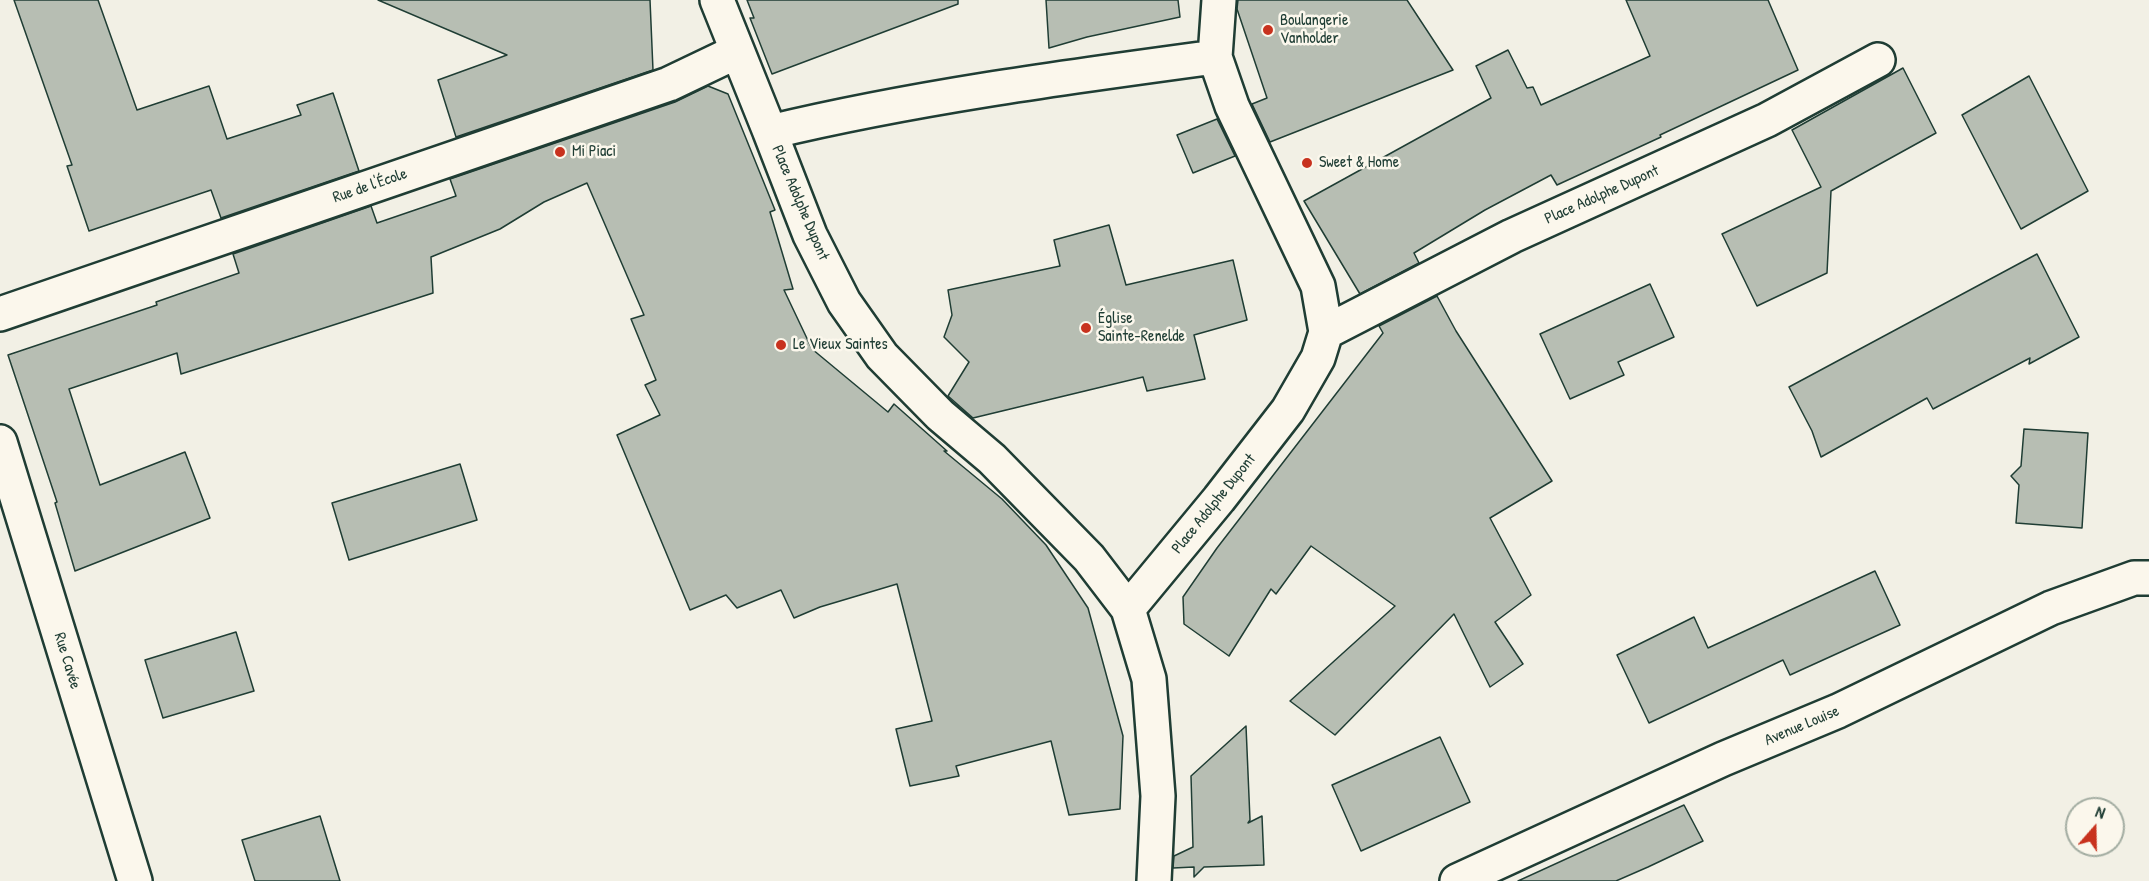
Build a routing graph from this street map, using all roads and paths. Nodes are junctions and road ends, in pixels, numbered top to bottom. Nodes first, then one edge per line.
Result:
1 (717, 0) edge
2 (1218, 0) edge
3 (736, 52) junction
4 (1215, 57) junction
5 (1878, 60) dead end
6 (770, 132) junction
7 (0, 314) edge
8 (1326, 332) junction
9 (0, 442) edge
10 (2149, 578) edge
11 (1128, 609) junction
12 (135, 881) edge
13 (1155, 881) edge
14 (1457, 881) edge

1 - 3 street
2 - 4 street, Place Adolphe Dupont
3 - 6 street
3 - 7 street, Rue de l'École
4 - 6 street, Place Adolphe Dupont
4 - 8 street, Place Adolphe Dupont
5 - 8 street, Place Adolphe Dupont
6 - 11 street, Place Adolphe Dupont
8 - 11 street, Place Adolphe Dupont
9 - 12 street, Rue Cavée
10 - 14 street, Avenue Louise
11 - 13 street, Place Adolphe Dupont

